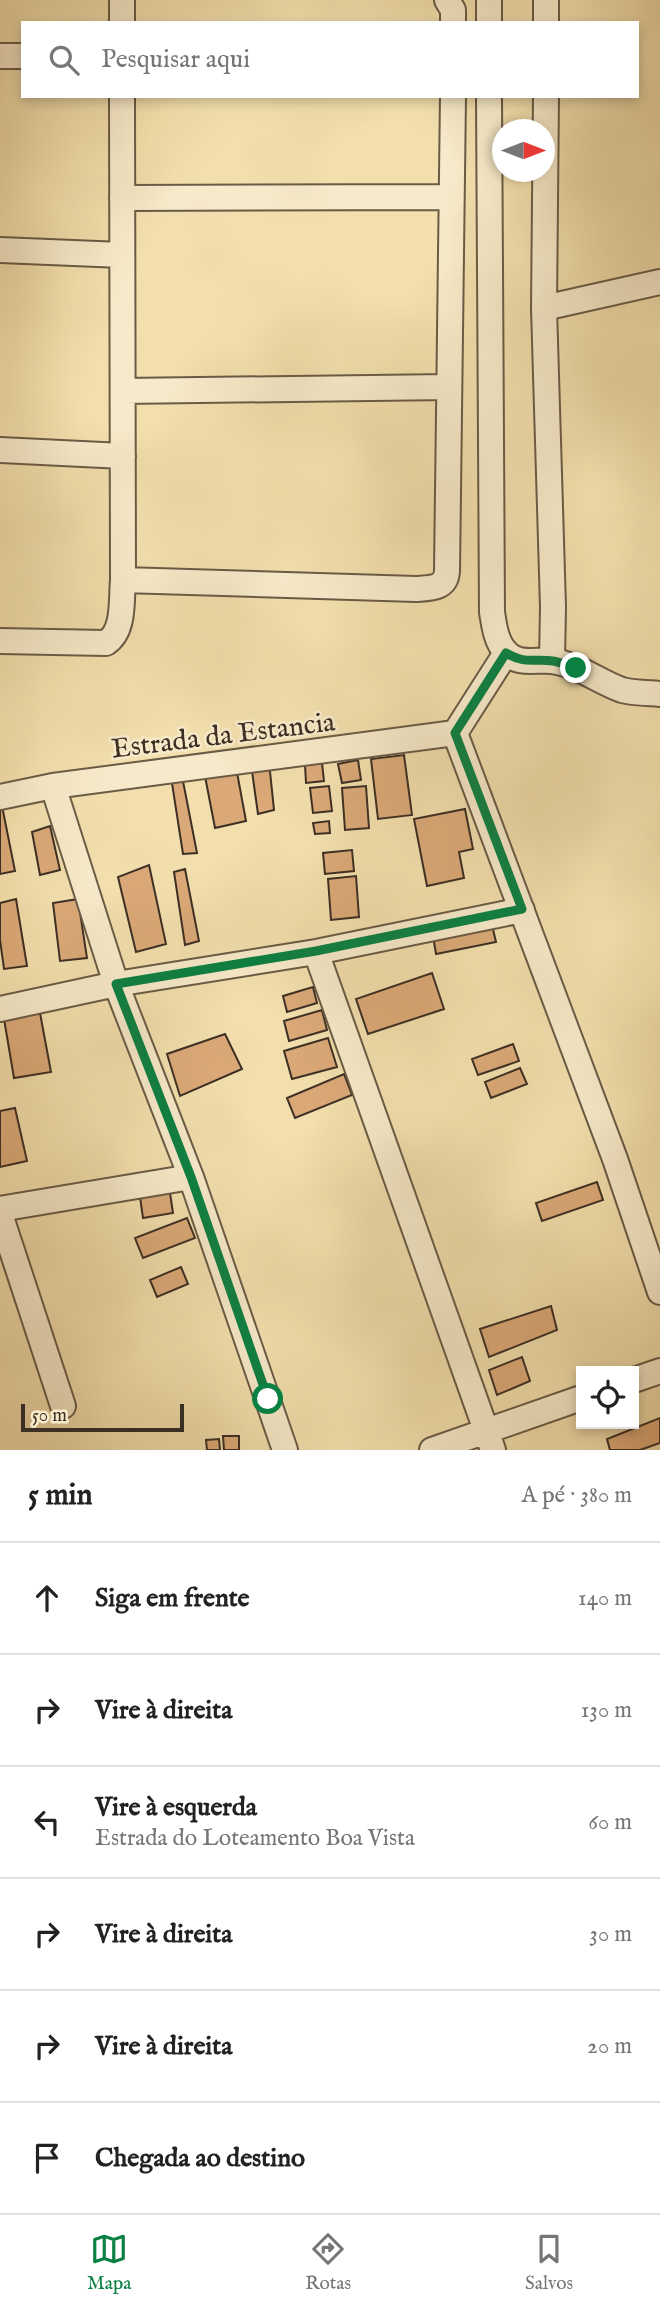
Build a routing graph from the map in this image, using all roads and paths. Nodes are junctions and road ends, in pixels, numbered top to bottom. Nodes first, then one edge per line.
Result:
1 (122, 0) edge
2 (447, 0) edge
3 (489, 0) edge
4 (546, 0) edge
5 (122, 21) edge
6 (453, 21) edge
7 (489, 21) edge
8 (546, 21) edge
9 (0, 56) edge
10 (21, 56) edge
11 (122, 98) edge
12 (453, 98) edge
13 (489, 98) edge
14 (546, 98) edge
15 (451, 197) junction
16 (122, 198) junction
17 (0, 250) edge
18 (122, 256) junction
19 (660, 282) edge
20 (544, 308) junction
21 (449, 387) junction
22 (123, 391) junction
23 (0, 450) edge
24 (123, 456) junction
25 (123, 580) junction
26 (0, 641) edge
27 (506, 653) junction
28 (552, 661) junction
29 (660, 695) edge
30 (455, 733) junction
31 (53, 786) junction
32 (0, 797) edge
33 (522, 909) junction
34 (316, 951) junction
35 (116, 984) junction
36 (0, 1009) edge
37 (191, 1177) junction
38 (0, 1211) edge
39 (660, 1292) edge
40 (660, 1371) edge
41 (639, 1378) edge
42 (576, 1400) edge
43 (63, 1406) dead end
44 (489, 1440) edge
45 (285, 1450) edge
46 (432, 1450) edge

1 - 5 street
2 - 6 street
3 - 7 street
4 - 8 street
9 - 10 street
11 - 16 street
12 - 15 street
13 - 27 street
14 - 20 street
15 - 16 street
15 - 21 street
16 - 18 street
17 - 18 street
18 - 22 street
19 - 20 street
20 - 28 street
21 - 22 street
21 - 25 street
22 - 24 street
23 - 24 street
24 - 25 street
25 - 26 street
27 - 28 street
27 - 30 street
28 - 29 street
30 - 31 street, Estrada da Estancia
30 - 33 street
31 - 32 street, Estrada da Estancia
31 - 35 street
33 - 34 street
33 - 39 street
34 - 35 street
34 - 44 street
35 - 36 street
35 - 37 street
37 - 38 street
37 - 45 street
38 - 43 street
40 - 41 street
42 - 44 street
44 - 46 street

